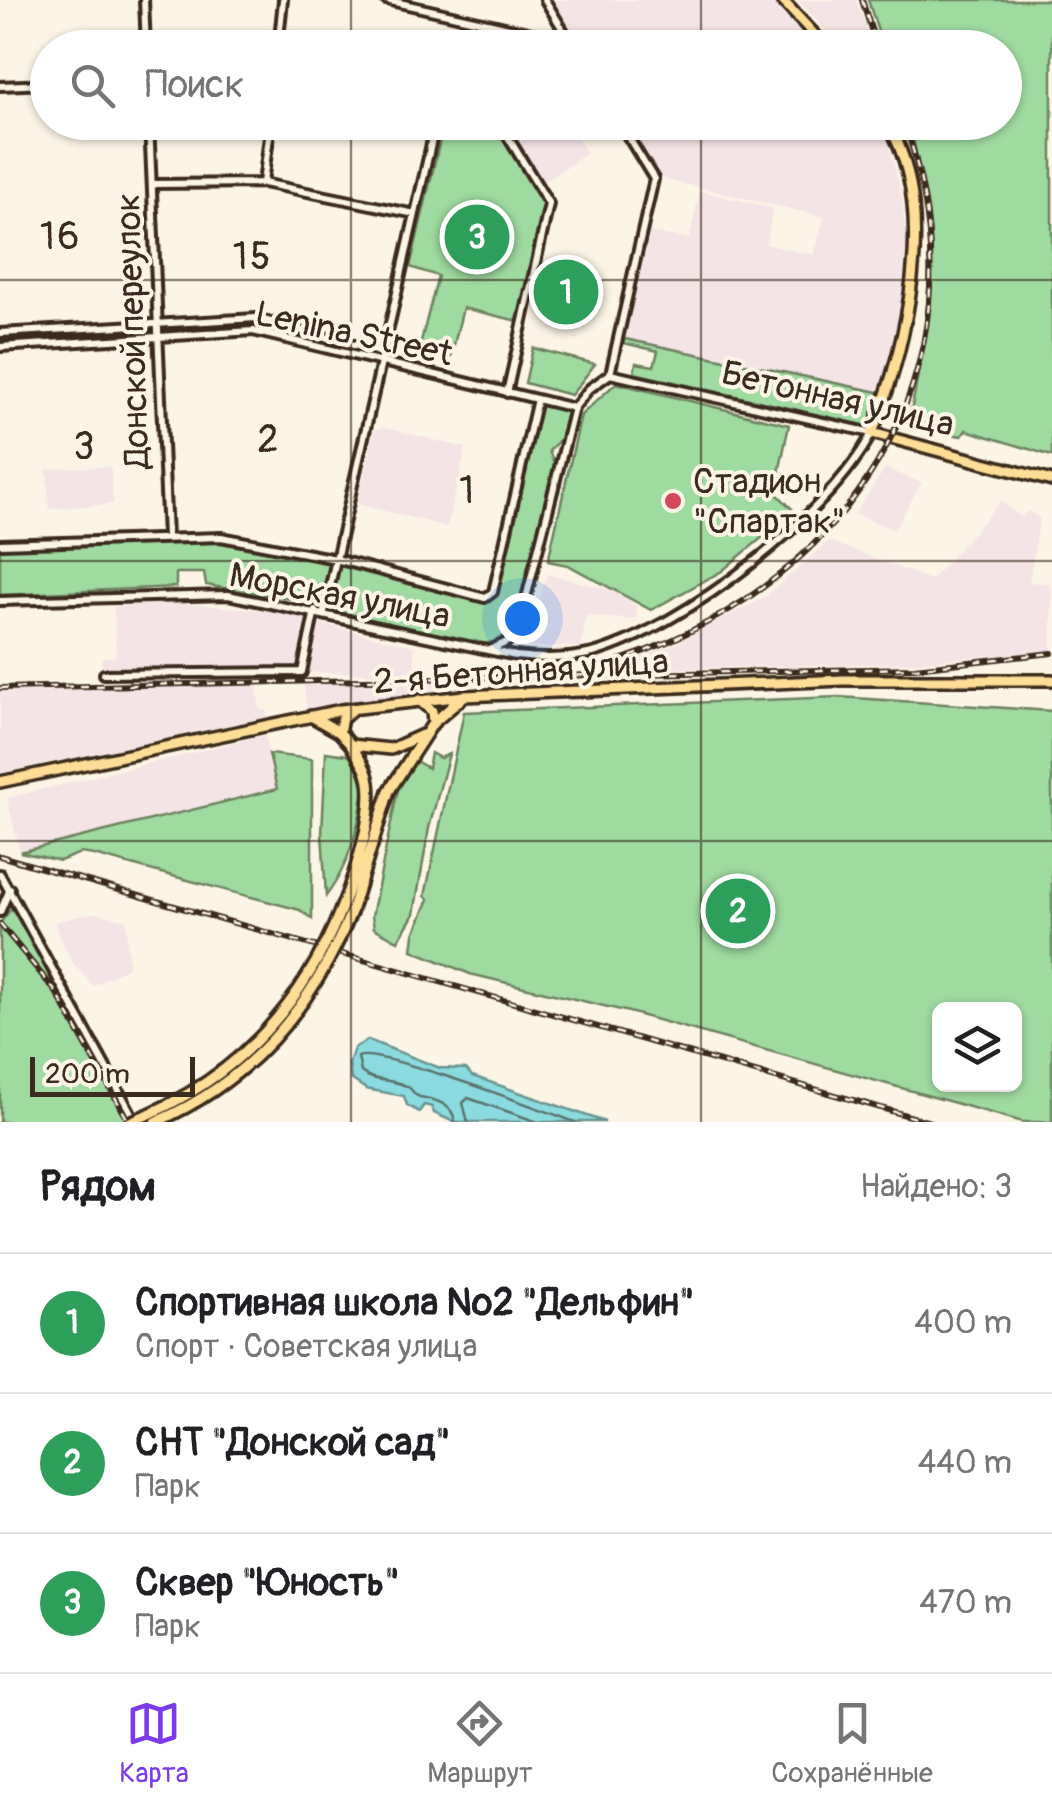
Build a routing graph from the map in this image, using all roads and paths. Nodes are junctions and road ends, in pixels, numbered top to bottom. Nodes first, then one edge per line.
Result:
1 (144, 0) edge
2 (283, 0) edge
3 (386, 0) edge
4 (545, 0) edge
5 (782, 0) edge
6 (145, 30) edge
7 (280, 30) edge
8 (514, 30) edge
9 (564, 30) edge
10 (810, 30) edge
11 (30, 85) edge
12 (0, 86) edge
13 (150, 140) edge
14 (268, 140) edge
15 (432, 140) edge
16 (510, 140) edge
17 (630, 140) edge
18 (894, 140) edge
19 (263, 183) junction
20 (152, 184) junction
21 (415, 214) junction
22 (157, 324) junction
23 (0, 333) edge
24 (157, 337) junction
25 (0, 347) edge
26 (382, 357) junction
27 (610, 374) junction
28 (507, 393) junction
29 (537, 399) junction
30 (574, 408) junction
31 (872, 433) junction
32 (1052, 481) edge
33 (166, 537) junction
34 (0, 544) edge
35 (336, 560) junction
36 (0, 601) edge
37 (319, 611) junction
38 (490, 650) junction
39 (104, 674) dead end
40 (1052, 680) edge
41 (464, 696) junction
42 (419, 700) junction
43 (353, 709) junction
44 (311, 716) junction
45 (430, 727) junction
46 (338, 732) junction
47 (351, 745) junction
48 (0, 782) edge
49 (0, 874) edge
50 (11, 888) junction
51 (346, 910) junction
52 (0, 912) edge
53 (133, 1122) edge
54 (156, 1122) edge

1 - 6 street
2 - 7 street
3 - 8 street
4 - 9 street
5 - 10 main road
11 - 12 street
13 - 20 street, Донской переулок
14 - 19 street
15 - 21 street
16 - 28 street
17 - 27 street
18 - 31 main road
19 - 20 street
19 - 21 street
20 - 22 street, Донской переулок
21 - 26 street
22 - 23 street, Lenina Street
22 - 24 street, Донской переулок
22 - 26 street, Lenina Street
24 - 25 street, Lenina Street
24 - 26 street, Lenina Street
24 - 33 street, Донской переулок
26 - 28 street, Lenina Street
26 - 35 street
27 - 30 street
27 - 31 street, Бетонная улица
28 - 29 street, Lenina Street
29 - 30 street, Lenina Street
29 - 35 street
30 - 38 street
31 - 32 main road, Бетонная улица
31 - 38 street, Морская улица
33 - 34 street
33 - 35 street
35 - 37 street
36 - 37 street, Морская улица
37 - 38 street, Морская улица
37 - 39 street
40 - 41 main road, 2-я Бетонная улица
41 - 42 main road, 2-я Бетонная улица
41 - 45 main road
42 - 43 main road, 2-я Бетонная улица
42 - 45 main road
43 - 44 main road, 2-я Бетонная улица
43 - 46 main road
44 - 46 main road
44 - 48 main road, 2-я Бетонная улица
45 - 47 main road
45 - 51 main road
46 - 47 main road
47 - 51 main road
49 - 50 street
50 - 52 street
50 - 53 street
51 - 53 main road, bridge
51 - 54 main road, bridge

